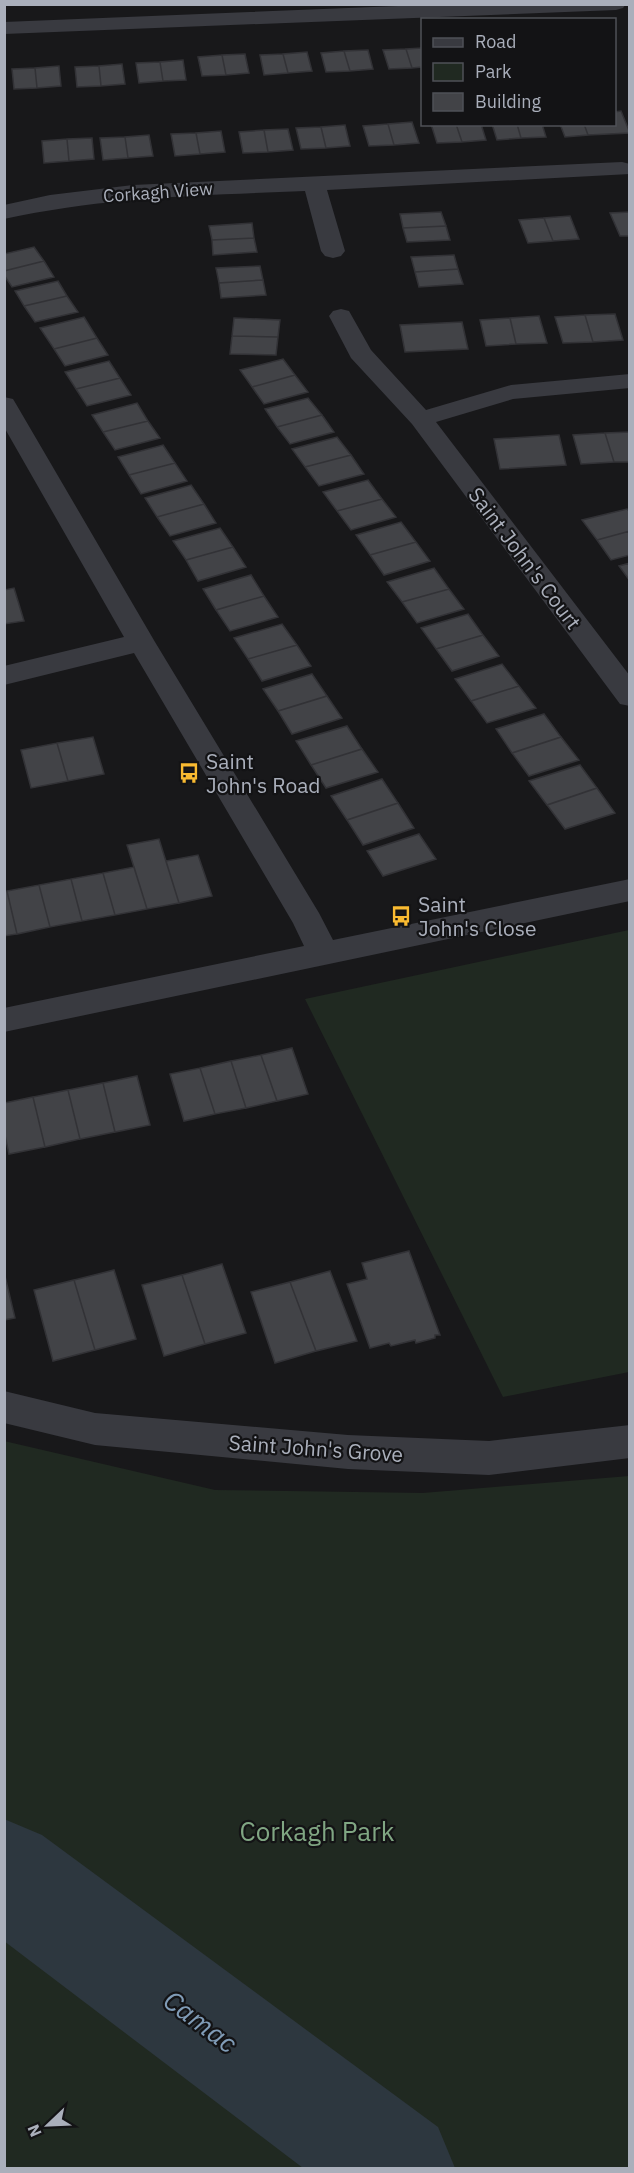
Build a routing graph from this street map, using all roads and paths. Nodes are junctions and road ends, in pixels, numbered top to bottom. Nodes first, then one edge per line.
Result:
1 (616, 4) edge
2 (4, 28) edge
3 (622, 169) dead end
4 (314, 184) junction
5 (4, 212) edge
6 (333, 251) dead end
7 (341, 316) dead end
8 (630, 381) edge
9 (8, 414) edge
10 (421, 419) junction
11 (141, 642) junction
12 (4, 676) edge
13 (630, 697) edge
14 (630, 890) edge
15 (323, 953) junction
16 (4, 1020) edge
17 (4, 1407) edge
18 (630, 1441) edge

1 - 2 street
3 - 4 street, Corkagh View
4 - 5 street, Corkagh View
4 - 6 street
7 - 10 street, Saint John's Court
8 - 10 street
9 - 11 street
10 - 13 street, Saint John's Court
11 - 12 street
11 - 15 street
14 - 15 street
15 - 16 street
17 - 18 street, Saint John's Grove

